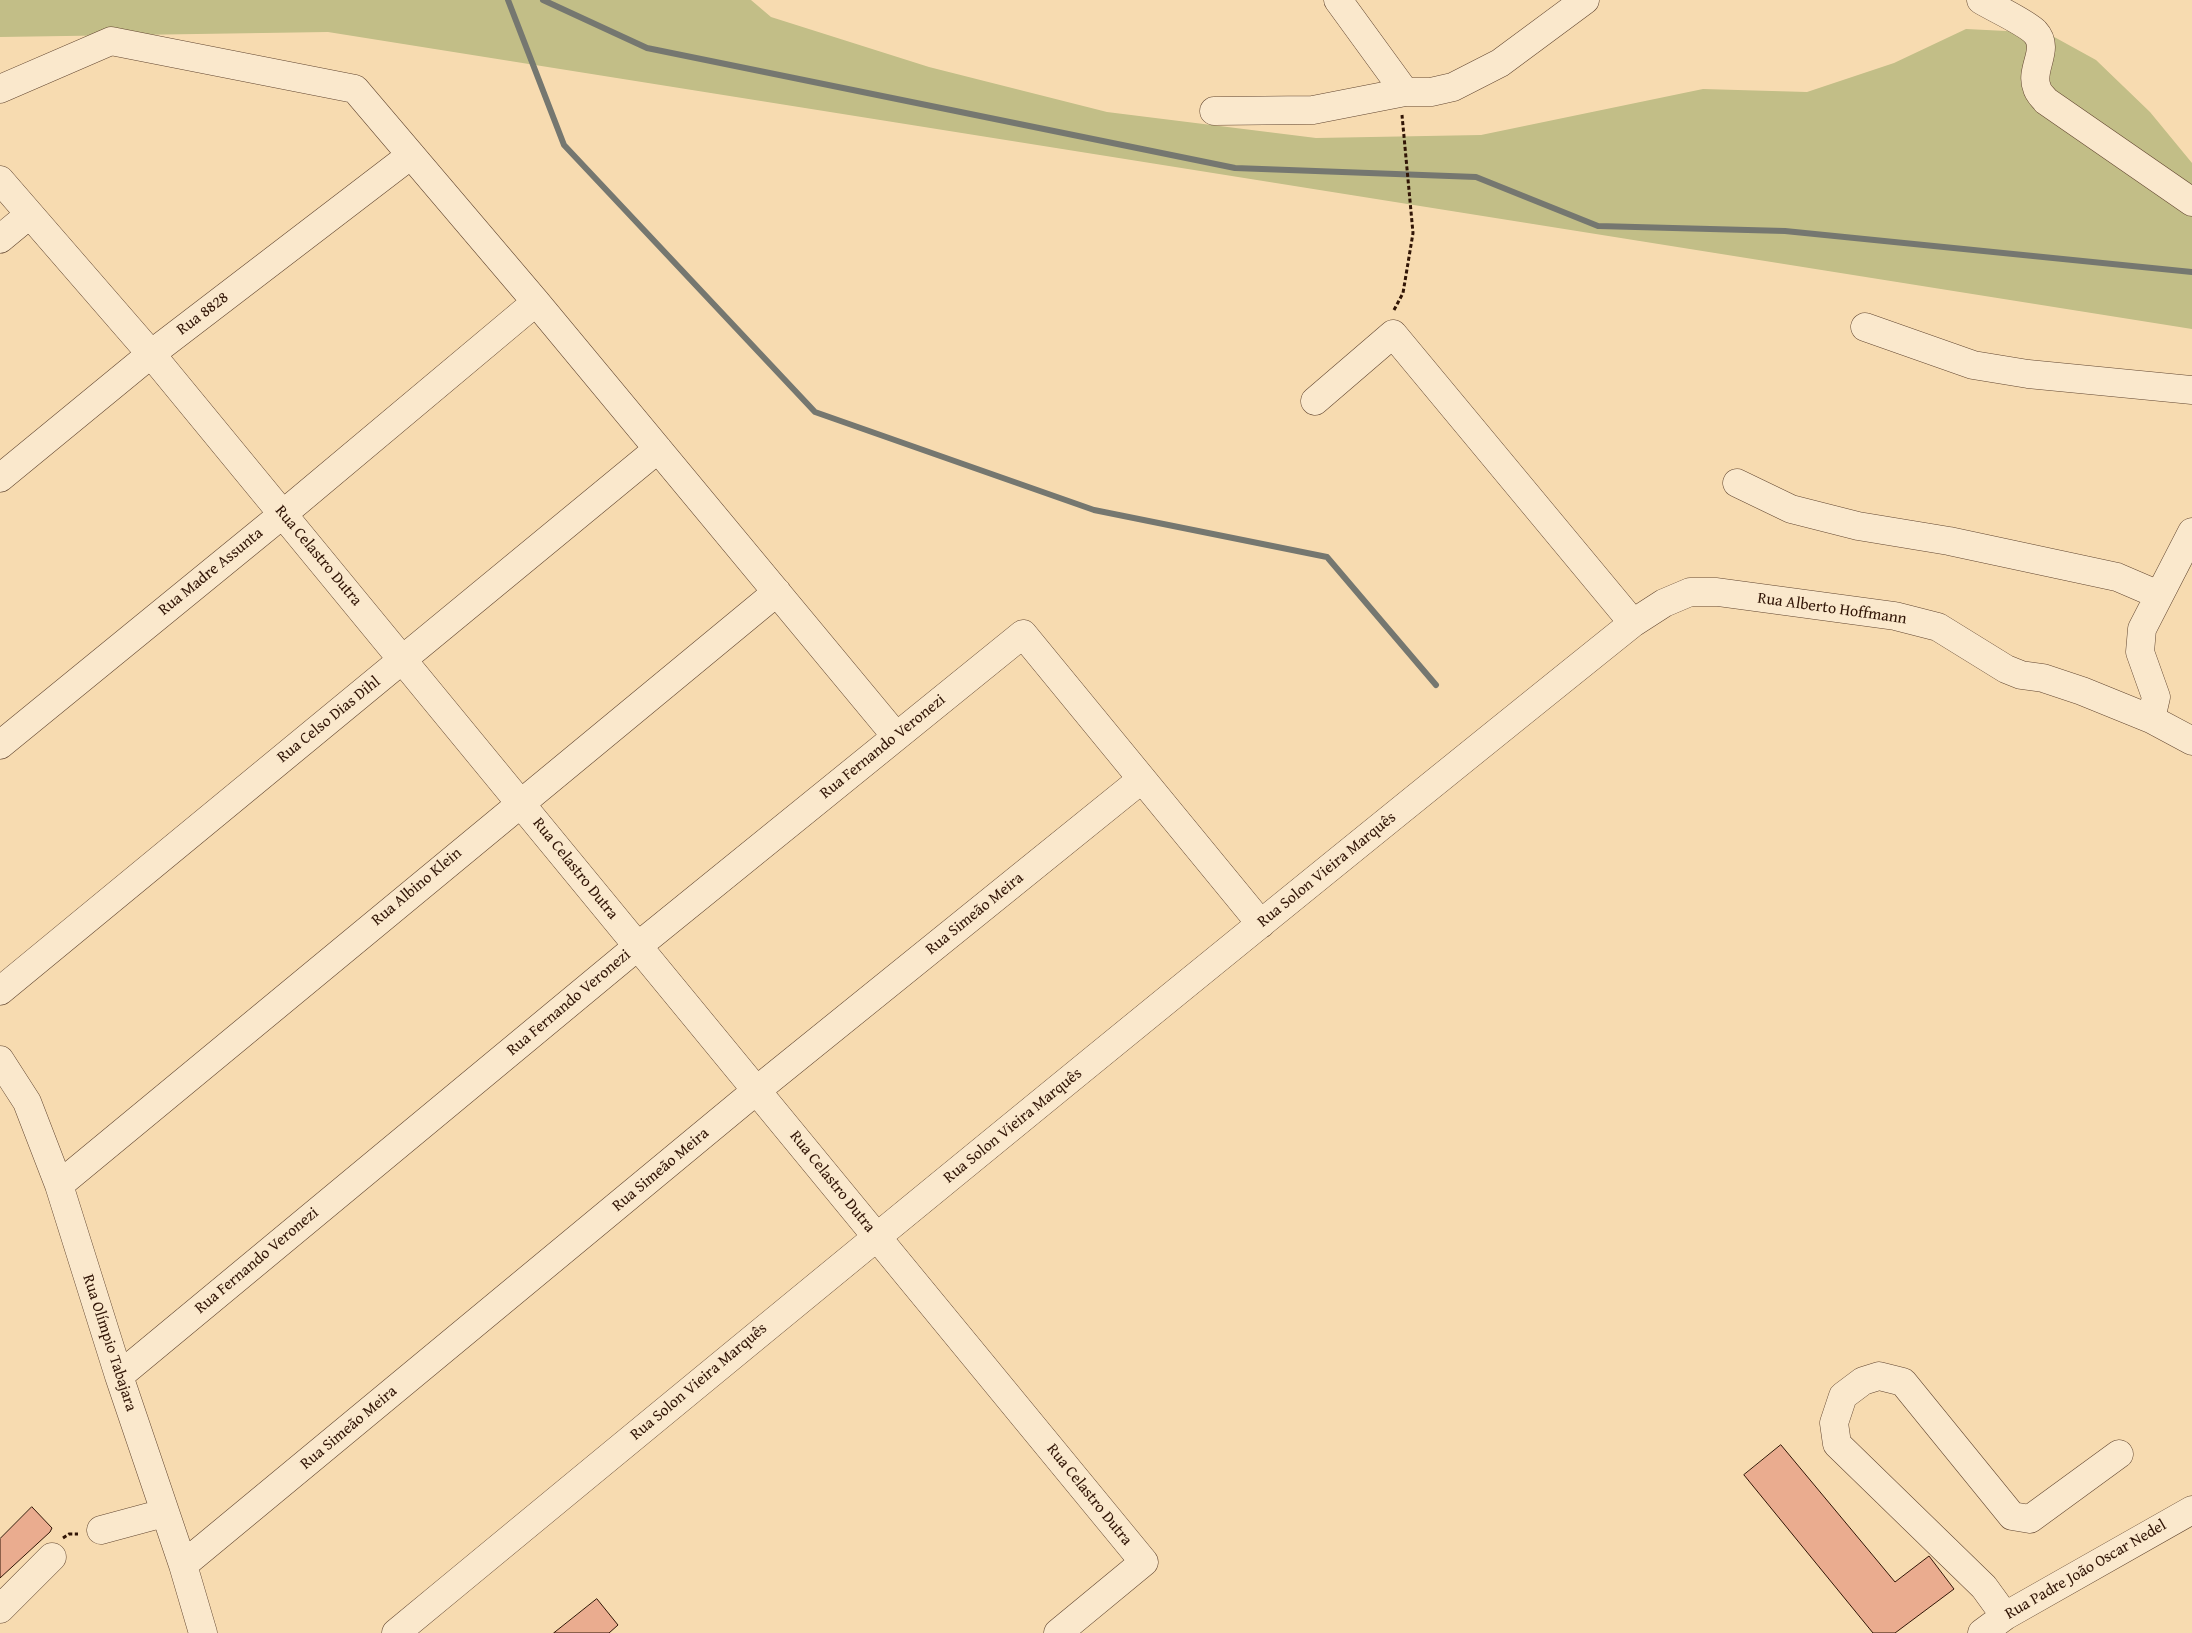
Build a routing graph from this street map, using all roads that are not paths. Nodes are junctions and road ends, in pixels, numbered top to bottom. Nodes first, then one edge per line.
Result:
1 (1338, 0) edge
2 (1585, 0) edge
3 (1981, 0) edge
4 (0, 89) edge
5 (1405, 92) junction
6 (1214, 111) dead end
7 (411, 155) junction
8 (0, 180) edge
9 (2192, 202) edge
10 (29, 215) junction
11 (0, 239) edge
12 (536, 302) junction
13 (1865, 327) dead end
14 (151, 354) junction
15 (2192, 390) edge
16 (1315, 401) dead end
17 (658, 449) junction
18 (0, 478) edge
19 (1737, 483) dead end
20 (283, 514) junction
21 (2192, 532) edge
22 (776, 592) junction
23 (2159, 595) junction
24 (1633, 623) junction
25 (403, 659) junction
26 (2152, 720) junction
27 (896, 736) junction
28 (2192, 741) edge
29 (0, 745) edge
30 (1142, 779) junction
31 (520, 802) junction
32 (1261, 924) junction
33 (638, 946) junction
34 (0, 991) edge
35 (0, 1060) edge
36 (757, 1090) junction
37 (59, 1184) junction
38 (877, 1236) junction
39 (119, 1376) junction
40 (2118, 1454) dead end
41 (2192, 1510) edge
42 (164, 1513) junction
43 (100, 1530) road end
44 (52, 1557) road end
45 (183, 1565) junction
46 (0, 1609) edge
47 (2005, 1616) junction
48 (203, 1633) edge
49 (396, 1633) edge
50 (1058, 1633) edge
51 (1982, 1633) edge

1 - 5 street
2 - 5 street
3 - 9 street
4 - 7 street
5 - 6 street
7 - 12 street
7 - 14 street, Rua 8828
8 - 10 street, Rua Celastro Dutra
10 - 11 street
10 - 14 street, Rua Celastro Dutra
12 - 17 street
12 - 20 street, Rua Madre Assunta
13 - 15 street
14 - 18 street, Rua 8828
14 - 20 street, Rua Celastro Dutra
16 - 24 street
17 - 22 street
17 - 25 street, Rua Celso Dias Dihl
19 - 23 street
20 - 25 street, Rua Celastro Dutra
20 - 29 street, Rua Madre Assunta
21 - 23 street
22 - 27 street
22 - 31 street, Rua Albino Klein
23 - 26 street
24 - 26 street, Rua Alberto Hoffmann
24 - 32 street, Rua Solon Vieira Marquês
25 - 31 street, Rua Celastro Dutra
25 - 34 street, Rua Celso Dias Dihl
26 - 28 street, Rua Alberto Hoffmann
27 - 30 street, Rua Fernando Veronezi
27 - 33 street, Rua Fernando Veronezi
30 - 32 street
30 - 36 street, Rua Simeão Meira
31 - 33 street, Rua Celastro Dutra
31 - 37 street, Rua Albino Klein
32 - 38 street, Rua Solon Vieira Marquês
33 - 36 street, Rua Celastro Dutra
33 - 39 street, Rua Fernando Veronezi
35 - 37 street, Rua Olímpio Tabajara
36 - 38 street, Rua Celastro Dutra
36 - 45 street, Rua Simeão Meira
37 - 39 street, Rua Olímpio Tabajara
38 - 49 street, Rua Solon Vieira Marquês
38 - 50 street, Rua Celastro Dutra
39 - 42 street, Rua Olímpio Tabajara
40 - 47 street
41 - 47 street, Rua Padre João Oscar Nedel
42 - 43 street
42 - 45 street, Rua Olímpio Tabajara
44 - 46 street
45 - 48 street, Rua Olímpio Tabajara
47 - 51 street, Rua Padre João Oscar Nedel

